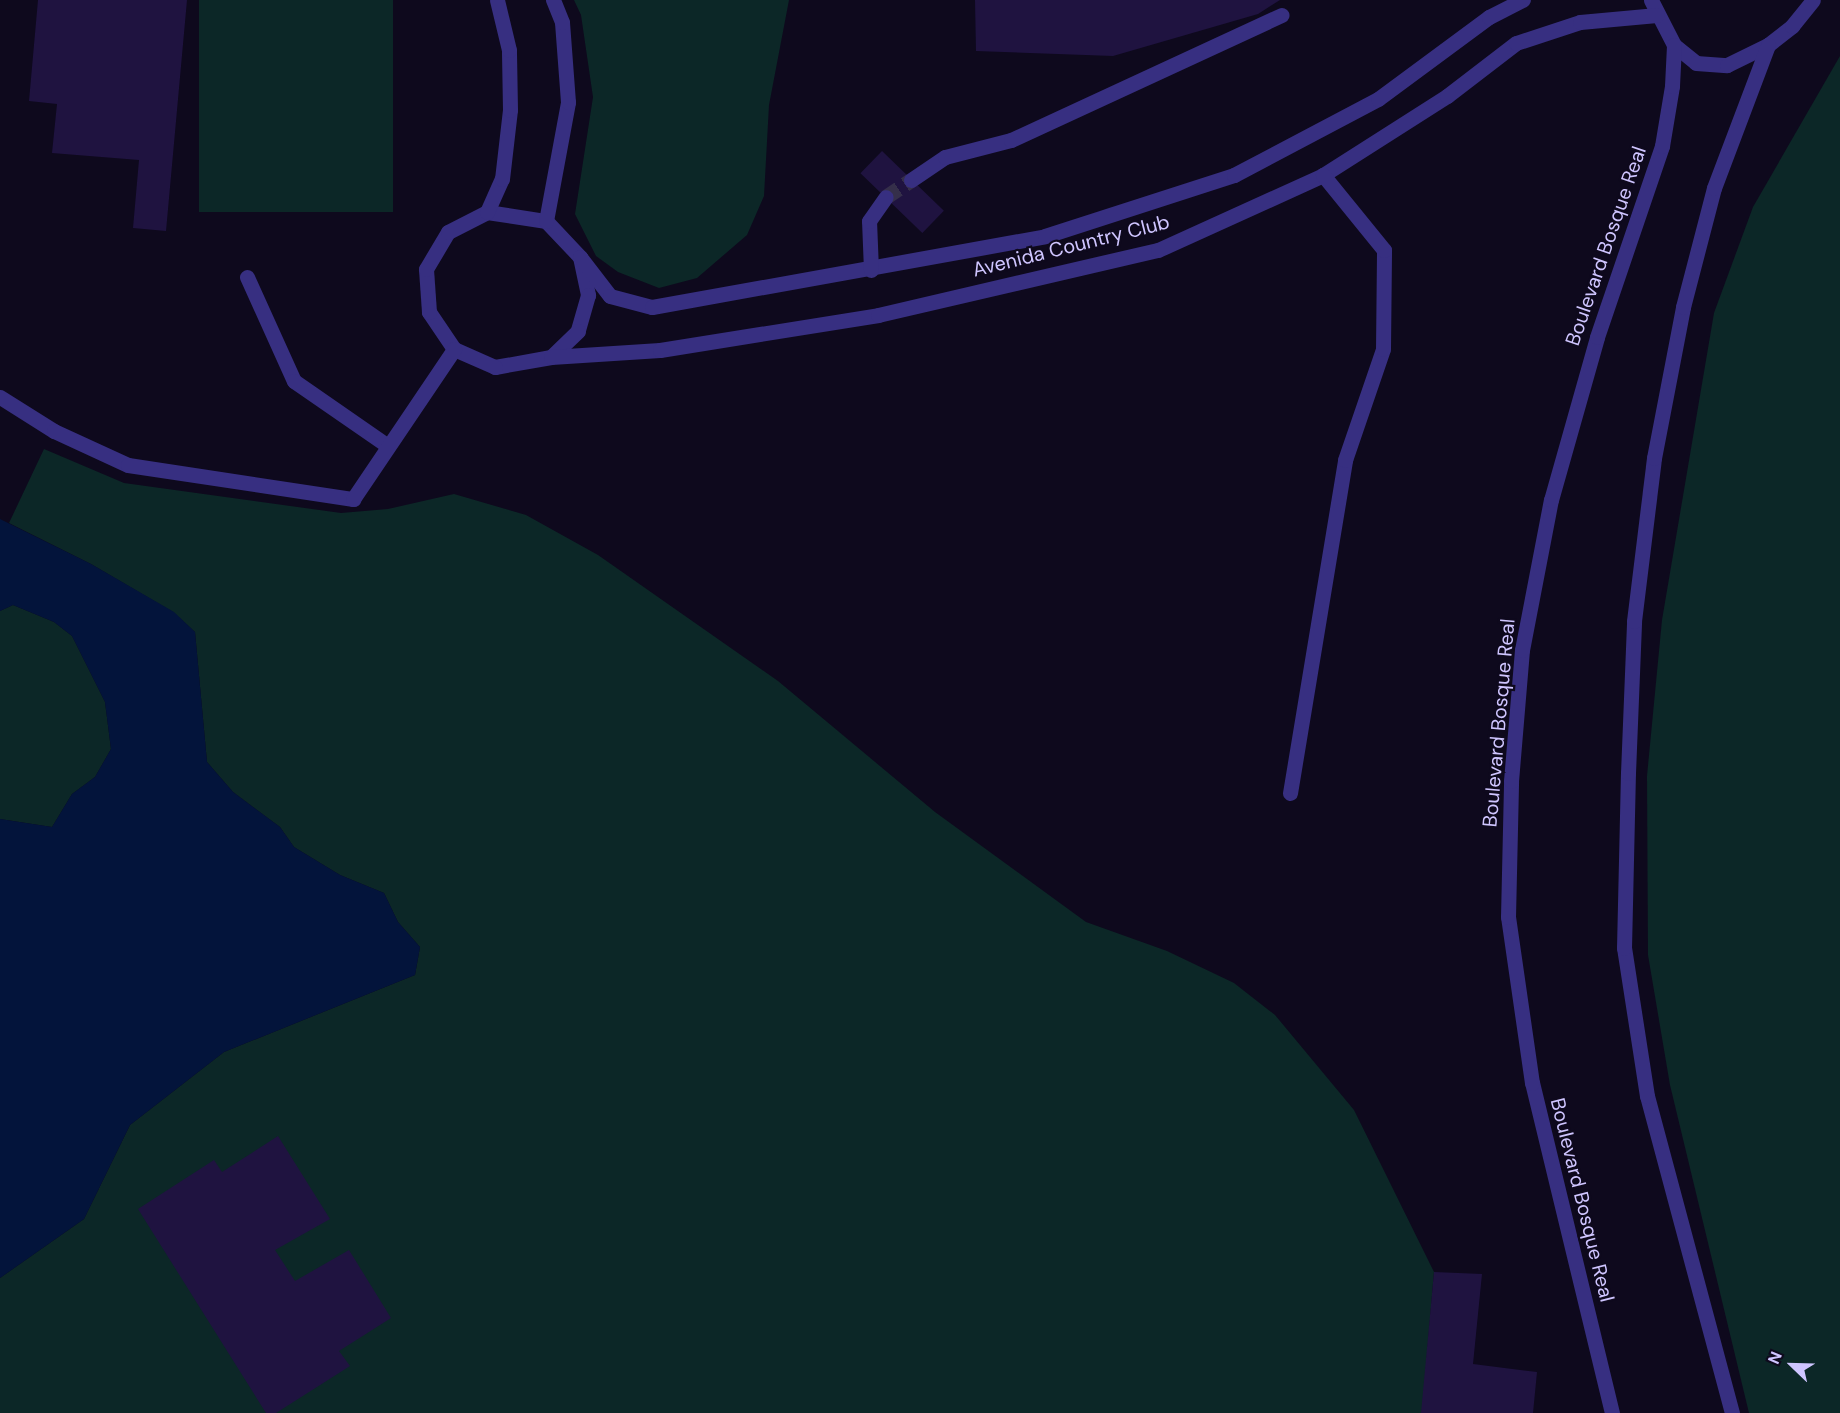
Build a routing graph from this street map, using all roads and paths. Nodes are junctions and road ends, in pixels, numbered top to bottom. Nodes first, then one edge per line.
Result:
1 (497, 0) edge
2 (553, 0) edge
3 (1523, 0) edge
4 (1651, 0) edge
5 (1813, 0) edge
6 (1282, 15) dead end
7 (1657, 15) junction
8 (1674, 45) junction
9 (1768, 45) junction
10 (1323, 175) junction
11 (911, 180) tunnel mouth
12 (886, 197) tunnel mouth
13 (487, 212) junction
14 (546, 221) junction
15 (580, 257) junction
16 (871, 270) junction
17 (247, 278) dead end
18 (454, 349) junction
19 (551, 357) junction
20 (0, 397) edge
21 (388, 446) junction
22 (1290, 793) dead end
23 (1612, 1413) edge
24 (1732, 1413) edge

1 - 13 street
2 - 14 street
3 - 16 street, Avenida Country Club
4 - 7 street
5 - 9 street
6 - 11 street
7 - 8 street
7 - 10 street, Avenida Country Club
8 - 9 street
8 - 23 street, Boulevard Bosque Real
9 - 24 street
10 - 19 street, Avenida Country Club
10 - 22 street
12 - 16 street
13 - 14 street
13 - 18 street
14 - 15 street
15 - 16 street, Avenida Country Club
15 - 19 street
17 - 21 street
18 - 19 street
18 - 21 street
20 - 21 street

